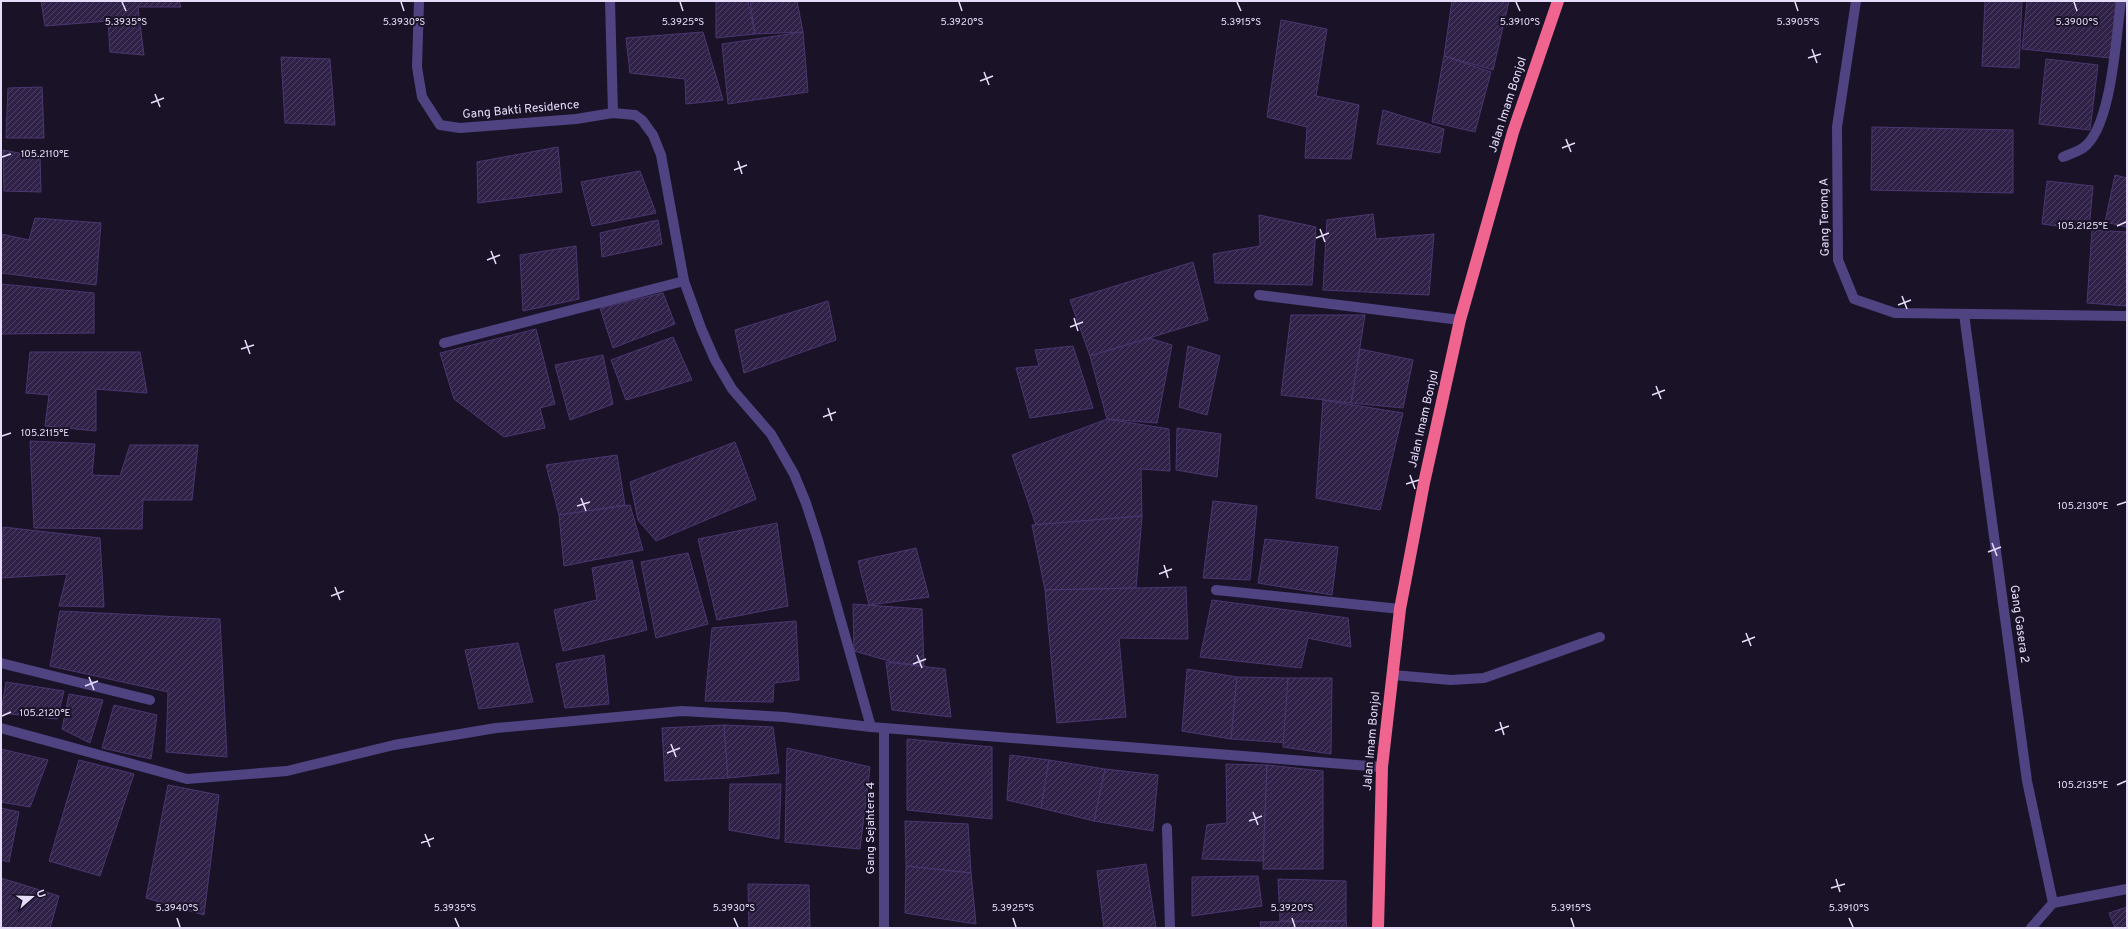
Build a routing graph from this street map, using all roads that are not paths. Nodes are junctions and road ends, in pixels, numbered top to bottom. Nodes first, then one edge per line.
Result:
1 (419, 1) edge
2 (610, 1) edge
3 (1558, 1) edge
4 (1856, 1) edge
5 (2121, 1) edge
6 (613, 113) junction
7 (2063, 157) dead end
8 (684, 281) junction
9 (1259, 295) dead end
10 (1964, 314) junction
11 (2127, 316) edge
12 (1460, 320) junction
13 (444, 343) dead end
14 (1216, 590) dead end
15 (1400, 609) junction
16 (1600, 637) dead end
17 (1, 663) edge
18 (1393, 675) junction
19 (150, 700) dead end
20 (1, 728) edge
21 (871, 728) junction
22 (884, 728) junction
23 (1382, 767) junction
24 (1167, 828) dead end
25 (2127, 889) edge
26 (2053, 903) junction
27 (884, 928) edge
28 (1170, 928) edge
29 (1378, 928) edge
30 (2031, 928) edge

1 - 6 street, Gang Bakti Residence
2 - 6 street
3 - 12 highway, Jalan Imam Bonjol
4 - 10 street, Gang Terong A
5 - 7 street
6 - 8 street, Gang Bakti Residence
8 - 13 street
8 - 21 street, Gang Bakti Residence
9 - 12 street
10 - 11 street, Gang Terong A
10 - 26 street, Gang Gasera 2
12 - 15 highway, Jalan Imam Bonjol
14 - 15 street
15 - 18 highway, Jalan Imam Bonjol
16 - 18 street
17 - 19 street
18 - 23 highway, Jalan Imam Bonjol
20 - 21 street
21 - 22 street
22 - 23 street
22 - 27 street, Gang Sejahtera 4
23 - 29 highway, Jalan Imam Bonjol
24 - 28 street
25 - 26 street
26 - 30 street

